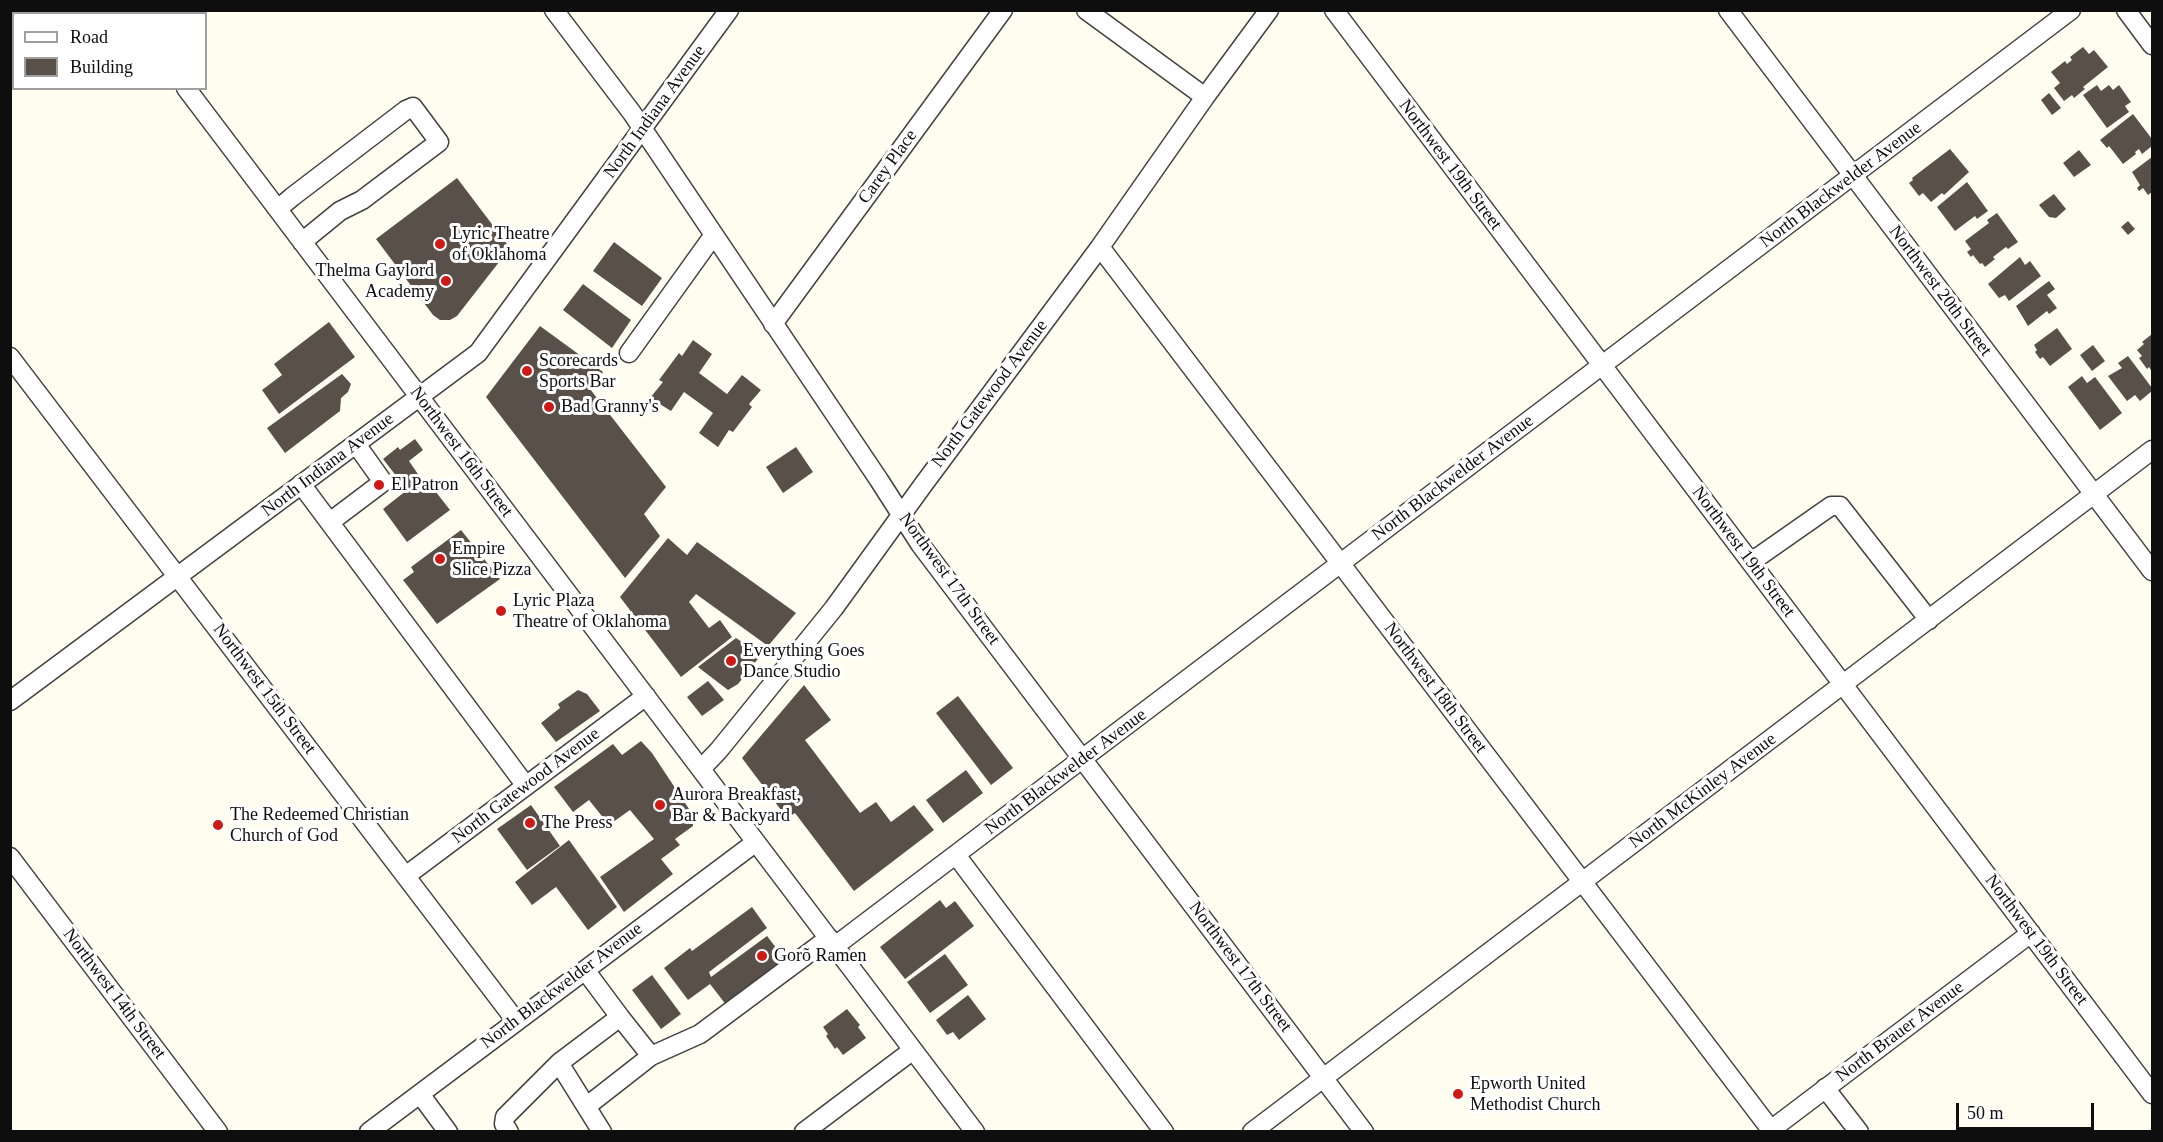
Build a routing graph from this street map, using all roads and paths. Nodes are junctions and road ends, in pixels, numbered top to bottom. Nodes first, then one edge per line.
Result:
1 (554, 10) edge
2 (729, 10) edge
3 (1003, 10) edge
4 (1086, 10) edge
5 (1269, 10) edge
6 (1334, 10) edge
7 (1728, 10) edge
8 (2071, 10) edge
9 (2127, 10) edge
10 (2152, 45) edge
11 (188, 90) edge
12 (1205, 97) junction
13 (642, 130) junction
14 (1853, 175) junction
15 (278, 209) junction
16 (713, 236) junction
17 (302, 242) junction
18 (1100, 247) junction
19 (772, 324) junction
20 (629, 353) dead end
21 (10, 357) edge
22 (1602, 366) junction
23 (419, 397) junction
24 (356, 444) junction
25 (2152, 450) edge
26 (301, 484) junction
27 (2094, 494) junction
28 (902, 515) junction
29 (330, 522) junction
30 (1751, 562) junction
31 (1341, 564) junction
32 (2152, 571) edge
33 (177, 576) junction
34 (1929, 620) junction
35 (1843, 685) junction
36 (646, 696) junction
37 (10, 701) edge
38 (1083, 759) junction
39 (701, 769) junction
40 (526, 786) junction
41 (756, 842) junction
42 (956, 855) junction
43 (10, 857) edge
44 (407, 875) junction
45 (1582, 882) junction
46 (2031, 933) junction
47 (832, 942) junction
48 (585, 970) junction
49 (620, 1017) junction
50 (516, 1021) junction
51 (913, 1050) junction
52 (651, 1056) junction
53 (559, 1063) junction
54 (1324, 1078) junction
55 (1826, 1088) junction
56 (420, 1094) junction
57 (2152, 1095) edge
58 (587, 1106) junction
59 (1852, 1129) edge
60 (1770, 1130) edge
61 (218, 1131) edge
62 (369, 1131) edge
63 (448, 1131) edge
64 (509, 1131) edge
65 (602, 1131) edge
66 (804, 1131) edge
67 (975, 1131) edge
68 (1164, 1131) edge
69 (1252, 1131) edge
70 (1364, 1131) edge

1 - 13 street, Northwest 17th Street
2 - 13 street, North Indiana Avenue
3 - 19 street, Carey Place
4 - 12 street
5 - 12 street, North Gatewood Avenue
6 - 22 street, Northwest 19th Street
7 - 14 street, Northwest 20th Street
8 - 14 street, North Blackwelder Avenue
9 - 10 street
11 - 15 street, Northwest 16th Street
12 - 18 street, North Gatewood Avenue
13 - 16 street, Northwest 17th Street
13 - 23 street, North Indiana Avenue
14 - 22 street, North Blackwelder Avenue
14 - 27 street, Northwest 20th Street
15 - 17 street, Northwest 16th Street
15 - 17 street
16 - 19 street, Northwest 17th Street
16 - 20 street
17 - 23 street, Northwest 16th Street
18 - 28 street, North Gatewood Avenue
18 - 31 street, Northwest 18th Street
19 - 28 street, Northwest 17th Street
21 - 33 street, Northwest 15th Street
22 - 30 street, Northwest 19th Street
22 - 31 street, North Blackwelder Avenue
23 - 24 street, North Indiana Avenue
23 - 36 street, Northwest 16th Street
24 - 26 street, North Indiana Avenue
24 - 29 street
25 - 27 street, North McKinley Avenue
26 - 29 street
26 - 33 street, North Indiana Avenue
27 - 32 street, Northwest 20th Street
27 - 34 street, North McKinley Avenue
28 - 38 street, Northwest 17th Street
28 - 39 street, North Gatewood Avenue
29 - 40 street
30 - 34 street
30 - 35 street, Northwest 19th Street
31 - 38 street, North Blackwelder Avenue
31 - 45 street, Northwest 18th Street
33 - 37 street, North Indiana Avenue
33 - 44 street, Northwest 15th Street
34 - 35 street, North McKinley Avenue
35 - 45 street, North McKinley Avenue
35 - 46 street, Northwest 19th Street
36 - 39 street, Northwest 16th Street
36 - 40 street, North Gatewood Avenue
38 - 42 street, North Blackwelder Avenue
38 - 54 street, Northwest 17th Street
39 - 41 street, Northwest 16th Street
40 - 44 street, North Gatewood Avenue
41 - 47 street, Northwest 16th Street
41 - 48 street, North Blackwelder Avenue
42 - 47 street, North Blackwelder Avenue
42 - 68 street
43 - 61 street, Northwest 14th Street
44 - 50 street, Northwest 15th Street
45 - 54 street, North McKinley Avenue
45 - 60 street, Northwest 18th Street
46 - 55 street, North Brauer Avenue
46 - 57 street, Northwest 19th Street
47 - 51 street, Northwest 16th Street
47 - 52 street, North Blackwelder Avenue
48 - 49 street
48 - 50 street, North Blackwelder Avenue
49 - 52 street
49 - 53 street
50 - 56 street, North Blackwelder Avenue
51 - 66 street
51 - 67 street, Northwest 16th Street
52 - 58 street, North Blackwelder Avenue
53 - 58 street
53 - 64 street
54 - 69 street, North McKinley Avenue
54 - 70 street, Northwest 17th Street
55 - 59 street
55 - 60 street, North Brauer Avenue
56 - 62 street, North Blackwelder Avenue
56 - 63 street
58 - 65 street

